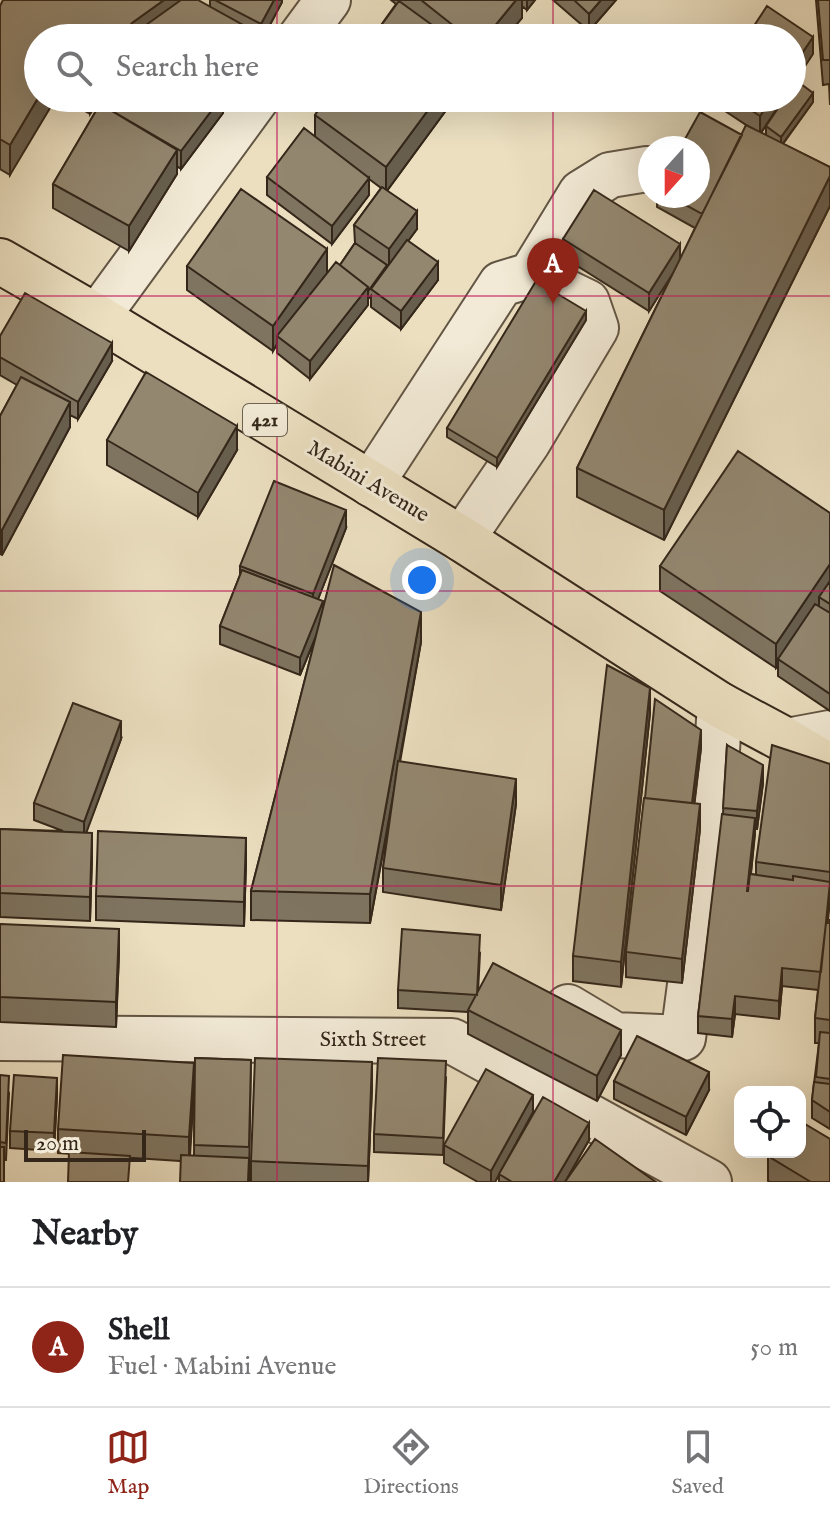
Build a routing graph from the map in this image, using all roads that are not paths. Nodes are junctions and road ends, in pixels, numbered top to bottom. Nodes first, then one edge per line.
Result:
1 (328, 0) edge
2 (310, 24) edge
3 (247, 112) edge
4 (638, 170) edge
5 (0, 261) edge
6 (531, 275) junction
7 (97, 317) junction
8 (371, 484) junction
9 (462, 539) junction
10 (720, 705) junction
11 (830, 733) edge
12 (787, 741) junction
13 (830, 767) edge
14 (538, 990) edge
15 (0, 1038) edge
16 (709, 1182) edge

1 - 2 street
3 - 7 street
4 - 6 street
5 - 7 main road, Mabini Avenue / 421
6 - 8 street
6 - 9 street
7 - 8 main road, Mabini Avenue / 421
8 - 9 main road, Mabini Avenue / 421
9 - 10 main road, Mabini Avenue / 421
10 - 12 main road, 421
10 - 14 street
11 - 12 street
12 - 13 main road, 421
15 - 16 street, Sixth Street

